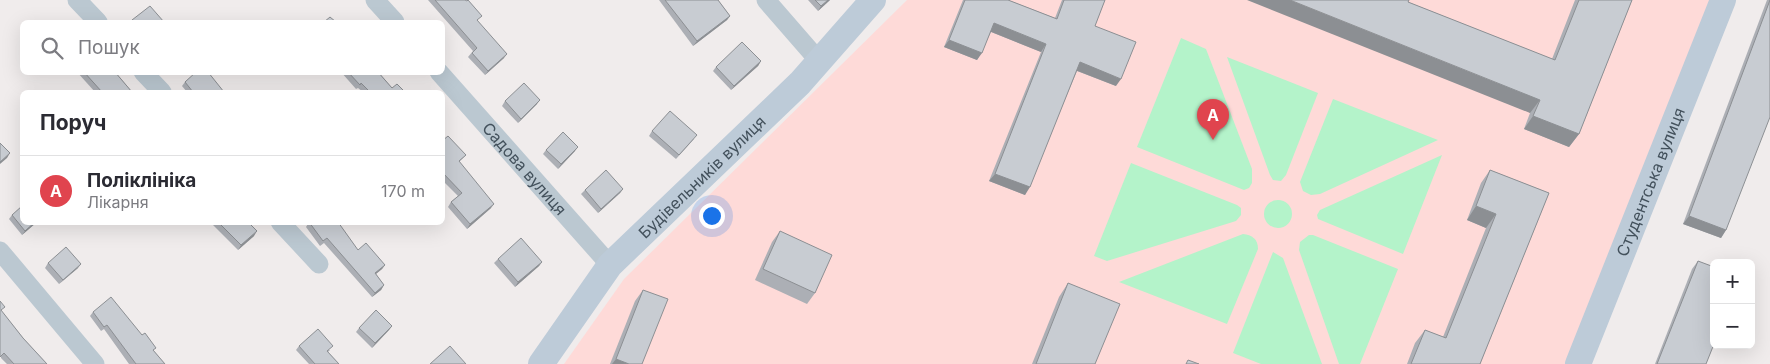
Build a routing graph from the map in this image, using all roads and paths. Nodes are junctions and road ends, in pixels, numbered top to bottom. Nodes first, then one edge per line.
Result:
1 (77, 0) edge
2 (375, 0) edge
3 (766, 0) edge
4 (873, 0) edge
5 (1723, 0) edge
6 (96, 20) edge
7 (393, 20) edge
8 (819, 61) junction
9 (146, 75) edge
10 (442, 75) edge
11 (160, 90) edge
12 (283, 225) edge
13 (0, 250) edge
14 (318, 264) dead end
15 (610, 265) junction
16 (95, 364) edge
17 (540, 364) edge
18 (1578, 364) edge

1 - 6 street
2 - 7 street
3 - 8 street
4 - 8 street, Будівельників вулиця
5 - 18 street, Студентська вулиця
8 - 15 street, Будівельників вулиця
9 - 11 street
10 - 15 street, Садова вулиця
12 - 14 street
13 - 16 street
15 - 17 street, Будівельників вулиця

